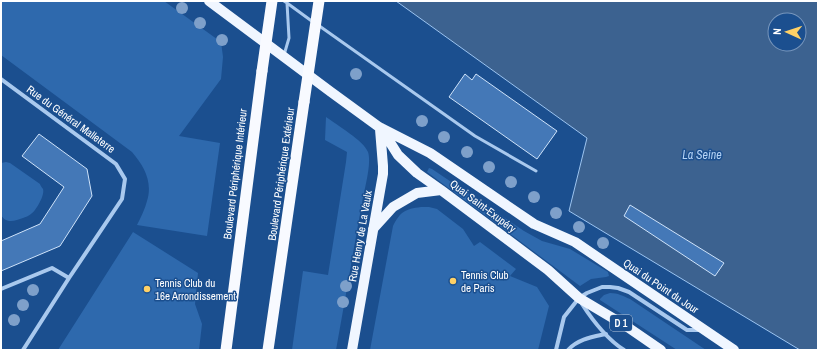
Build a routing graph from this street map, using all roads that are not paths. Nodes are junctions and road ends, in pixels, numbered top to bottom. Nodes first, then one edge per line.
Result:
1 (209, 1) edge
2 (272, 1) edge
3 (319, 1) edge
4 (286, 2) edge
5 (283, 57) junction
6 (1, 79) edge
7 (379, 126) junction
8 (536, 171) dead end
9 (441, 190) junction
10 (374, 229) junction
11 (575, 242) joint
12 (69, 278) junction
13 (1, 289) edge
14 (579, 298) junction
15 (705, 330) junction
16 (606, 334) junction
17 (24, 350) edge
18 (226, 350) edge
19 (268, 350) edge
20 (352, 350) edge
21 (556, 350) edge
22 (568, 350) edge
23 (624, 350) edge
24 (661, 350) edge
25 (734, 350) edge

1 - 5 main road, Quai Saint-Exupéry
2 - 18 highway, Boulevard Périphérique Intérieur, bridge
3 - 19 highway, Boulevard Périphérique Extérieur, bridge
4 - 5 lane
4 - 8 lane
5 - 7 main road, Quai Saint-Exupéry
6 - 12 street, Rue du Général Malleterre
7 - 9 main road, Quai Saint-Exupéry
7 - 10 main road, Rue Henry de La Vaulx
7 - 11 main road, Quai Saint-Exupéry
9 - 10 main road
9 - 14 main road, Quai Saint-Exupéry
10 - 20 main road, Rue Henry de La Vaulx
11 - 15 main road, Quai du Point du Jour
12 - 13 street
12 - 17 street
14 - 15 street
14 - 16 street
14 - 21 street
14 - 24 main road, D 1
15 - 25 main road, Quai du Point du Jour
16 - 22 street
16 - 23 street

